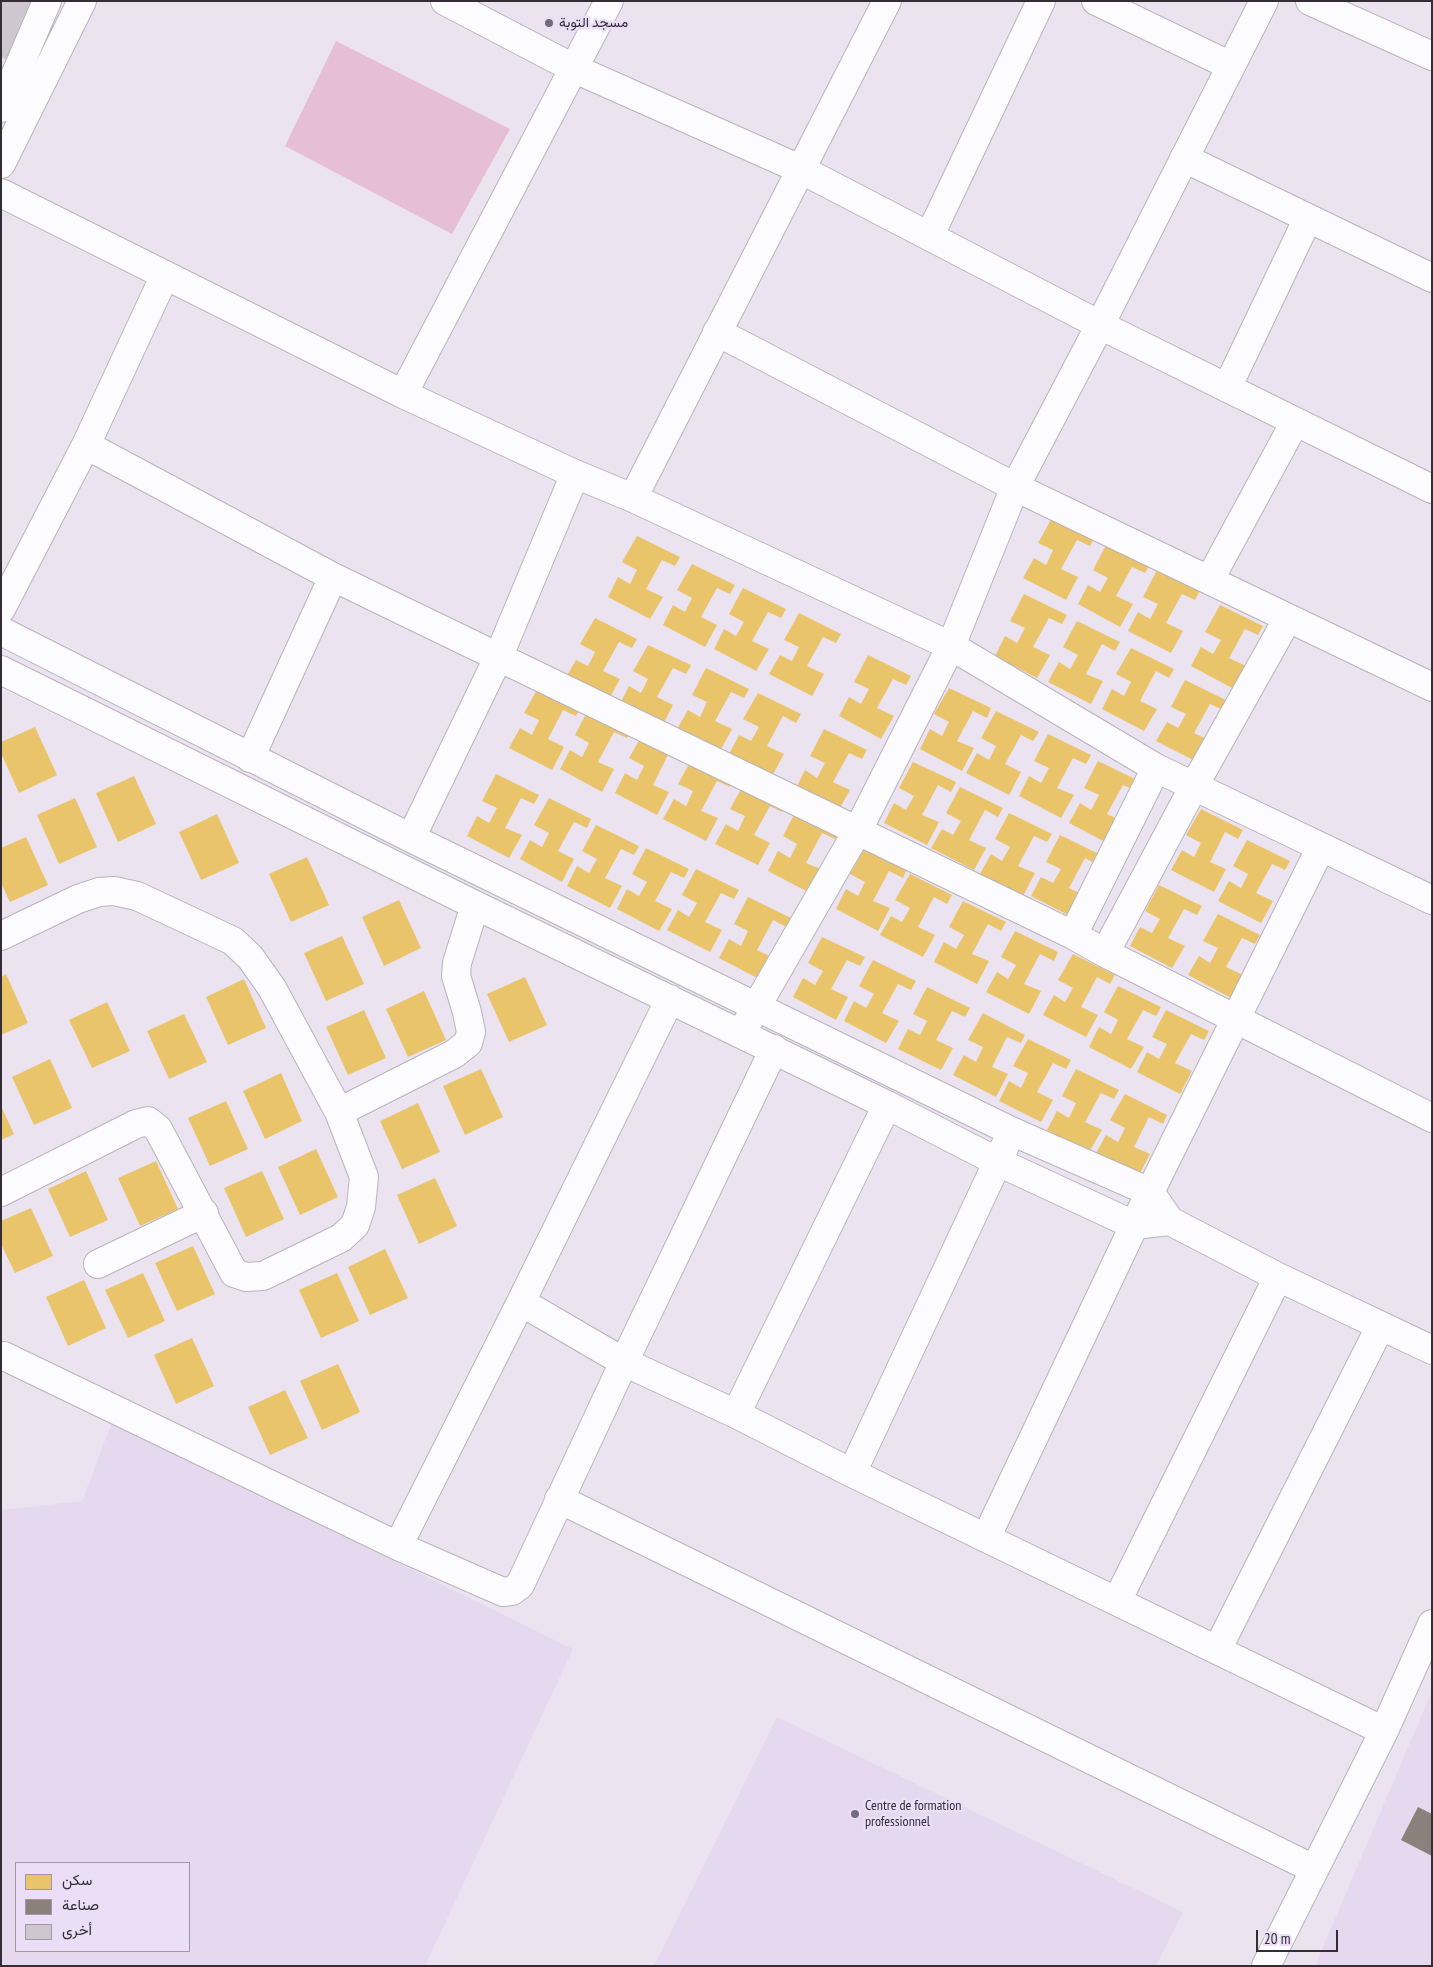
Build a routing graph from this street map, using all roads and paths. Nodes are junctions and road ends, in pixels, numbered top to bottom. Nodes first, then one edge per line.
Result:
1 (47, 1) edge
2 (82, 1) edge
3 (446, 1) edge
4 (609, 1) edge
5 (887, 1) edge
6 (1042, 1) edge
7 (1096, 1) edge
8 (1264, 1) edge
9 (1310, 1) edge
10 (1432, 56) edge
11 (1231, 66) junction
12 (575, 69) junction
13 (1, 108) edge
14 (1184, 158) junction
15 (1, 164) edge
16 (800, 169) junction
17 (1, 193) edge
18 (1308, 218) junction
19 (930, 235) junction
20 (165, 275) junction
21 (1432, 278) edge
22 (1100, 325) junction
23 (717, 332) junction
24 (1227, 388) junction
25 (403, 394) junction
26 (1295, 422) junction
27 (86, 445) junction
28 (575, 474) junction
29 (1016, 487) junction
30 (1432, 489) edge
31 (633, 498) junction
32 (333, 577) junction
33 (1210, 579) junction
34 (1, 609) edge
35 (1288, 618) junction
36 (1, 631) edge
37 (951, 646) junction
38 (498, 658) junction
39 (1, 670) edge
40 (1432, 687) edge
41 (250, 758) junction
42 (1156, 768) junction
43 (1194, 786) junction
44 (858, 830) junction
45 (411, 838) junction
46 (1321, 847) junction
47 (1432, 900) edge
48 (475, 905) junction
49 (1073, 935) junction
50 (1, 936) edge
51 (1105, 953) junction
52 (670, 999) junction
53 (756, 1006) junction
54 (1235, 1019) junction
55 (741, 1034) junction
56 (774, 1049) junction
57 (887, 1105) junction
58 (339, 1112) junction
59 (1432, 1118) edge
60 (1011, 1131) junction
61 (998, 1162) junction
62 (1, 1192) edge
63 (1150, 1192) junction
64 (204, 1213) junction
65 (1170, 1221) junction
66 (1134, 1225) junction
67 (98, 1264) dead end
68 (1278, 1276) junction
69 (521, 1302) junction
70 (1380, 1327) junction
71 (1432, 1350) edge
72 (2, 1356) edge
73 (624, 1362) junction
74 (736, 1414) junction
75 (852, 1473) junction
76 (559, 1499) junction
77 (986, 1538) junction
78 (398, 1546) junction
79 (1117, 1602) junction
80 (1432, 1624) edge
81 (1217, 1650) junction
82 (1384, 1731) junction
83 (1314, 1869) junction
84 (1266, 1966) edge

1 - 13 street
2 - 15 street
3 - 12 street
4 - 12 street
5 - 16 street
6 - 19 street
7 - 11 street
8 - 11 street
9 - 10 street
11 - 14 street
12 - 16 street
12 - 25 street
14 - 18 street
14 - 22 street
16 - 19 street
16 - 23 street
17 - 20 street
18 - 21 street
18 - 24 street
19 - 22 street
20 - 25 street
20 - 27 street
22 - 24 street
22 - 29 street
23 - 29 street
23 - 31 street
24 - 26 street
25 - 28 street
26 - 30 street
26 - 33 street
27 - 32 street
27 - 34 street
28 - 31 street
28 - 38 street
29 - 33 street
29 - 37 street
31 - 37 street
32 - 38 street
32 - 41 street
33 - 35 street
35 - 40 street
35 - 43 street
36 - 41 street
37 - 42 street
37 - 44 street
38 - 44 street
38 - 45 street
39 - 48 street
41 - 45 street
42 - 43 street
42 - 49 street
43 - 46 street
43 - 51 street
44 - 49 street
44 - 53 street
45 - 53 street
46 - 47 street
46 - 54 street
48 - 52 street
48 - 58 street
49 - 51 street
50 - 58 street
51 - 54 street
52 - 55 street
52 - 69 street
53 - 55 street
53 - 60 street
54 - 59 street
54 - 63 street
55 - 56 street
56 - 57 street
56 - 73 street
57 - 61 street
57 - 74 street
58 - 64 street
60 - 61 street
60 - 63 street
61 - 66 street
61 - 75 street
62 - 64 street
63 - 65 street
63 - 66 street
64 - 67 street
65 - 66 street
65 - 68 street
66 - 77 street
68 - 70 street
68 - 79 street
69 - 73 street
69 - 78 street
70 - 71 street
70 - 81 street
72 - 78 street
73 - 74 street
73 - 76 street
74 - 75 street
75 - 77 street
76 - 78 street
76 - 83 street
77 - 79 street
79 - 81 street
80 - 82 street
81 - 82 street
82 - 83 street
83 - 84 street

